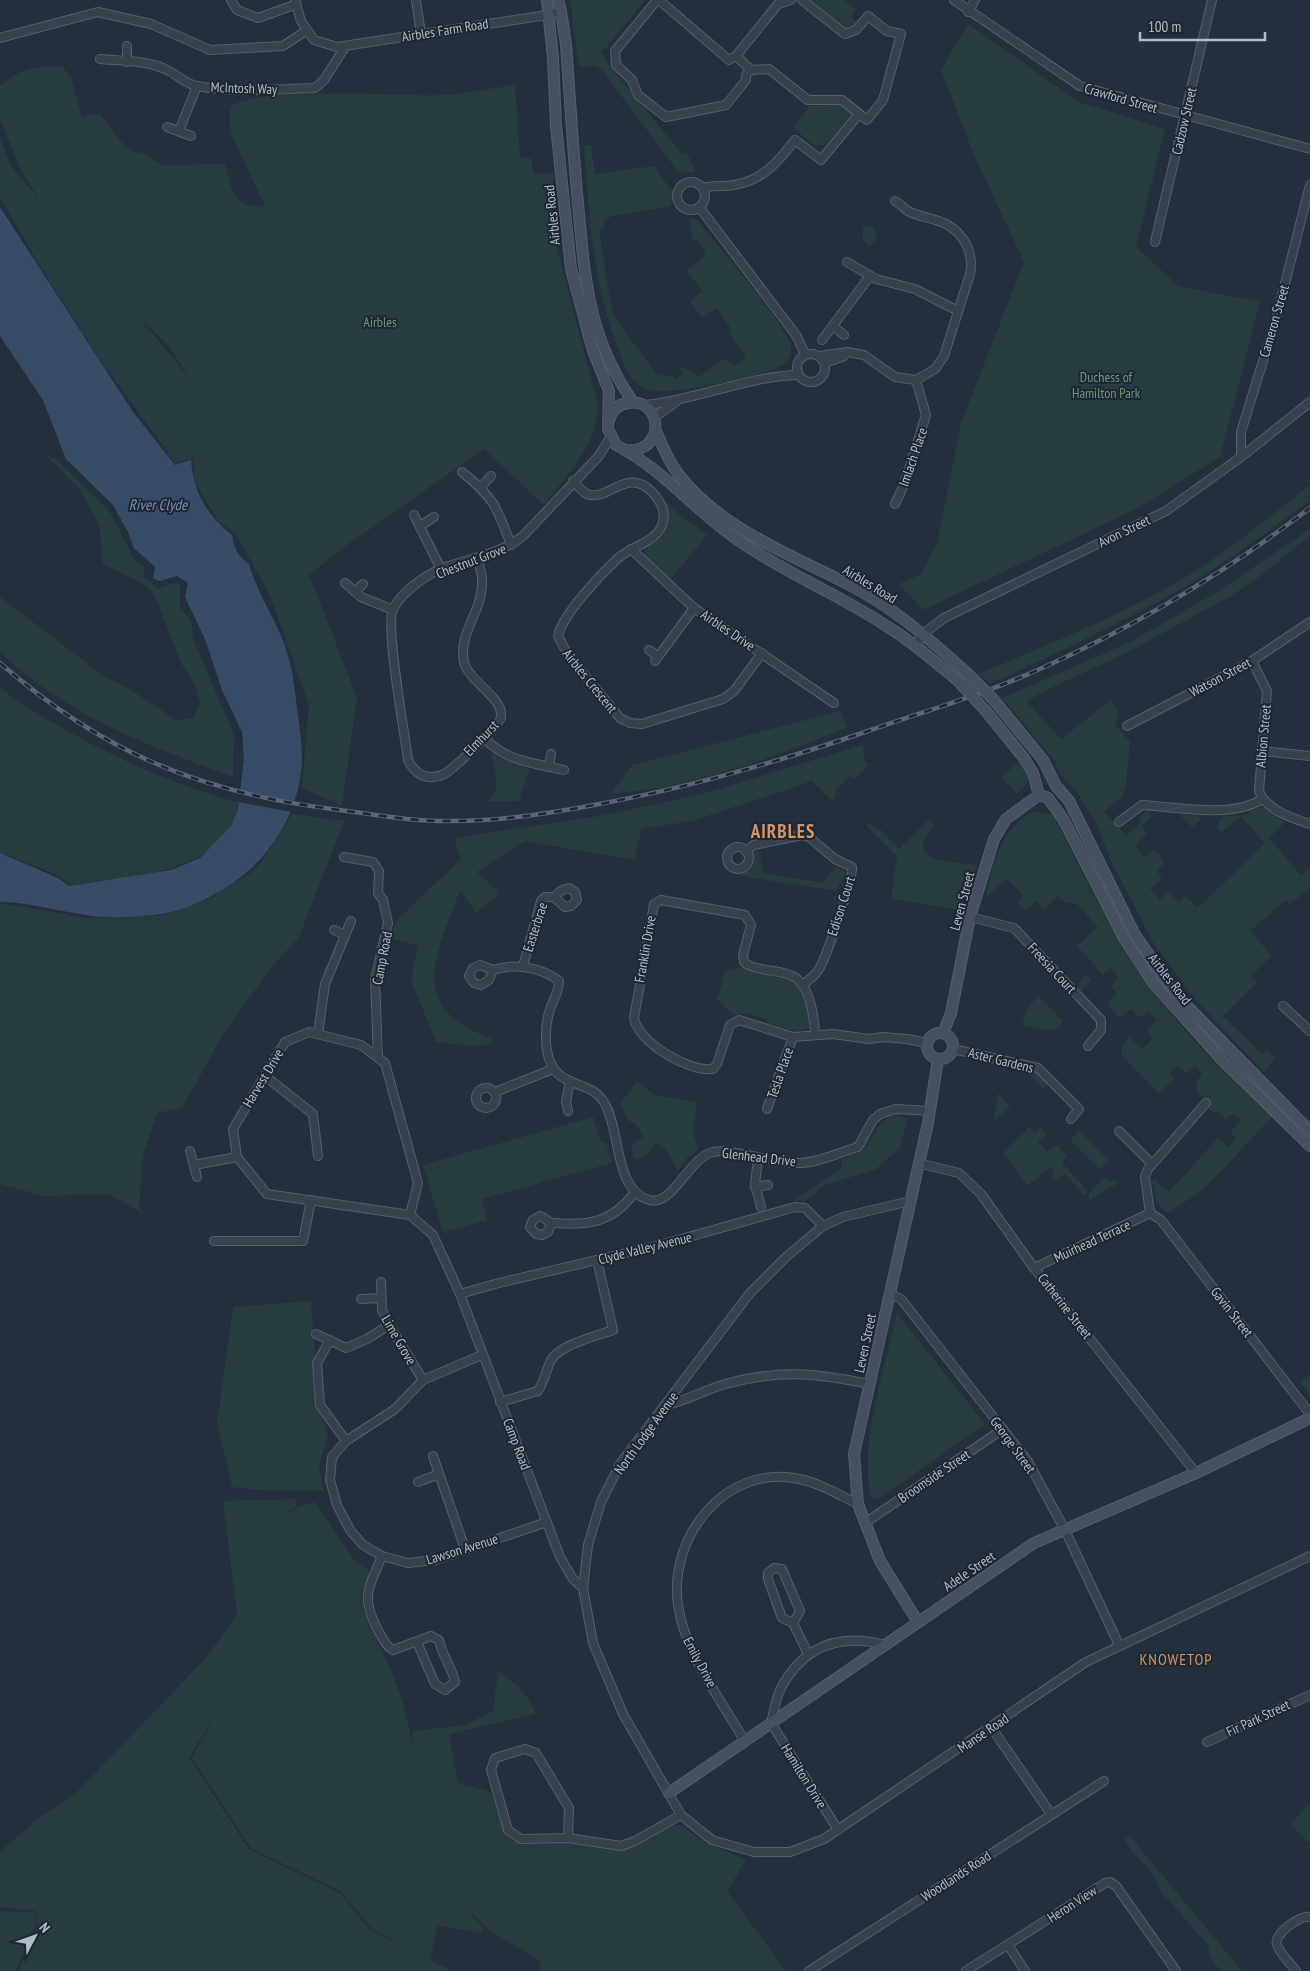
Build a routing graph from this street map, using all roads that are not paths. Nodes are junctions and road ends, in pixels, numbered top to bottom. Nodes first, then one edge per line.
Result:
1 (230, 0) edge
2 (416, 0) edge
3 (547, 0) edge
4 (558, 0) edge
5 (658, 0) edge
6 (791, 0) edge
7 (802, 0) edge
8 (954, 0) edge
9 (976, 0) edge
10 (1212, 0) edge
11 (296, 2) edge
12 (561, 11) junction
13 (968, 12) junction
14 (547, 15) junction
15 (307, 30) junction
16 (421, 34) junction
17 (0, 38) edge
18 (128, 46) dead end
19 (345, 47) junction
20 (736, 56) junction
21 (100, 59) dead end
22 (127, 62) junction
23 (751, 70) junction
24 (197, 86) junction
25 (859, 114) junction
26 (1185, 116) junction
27 (167, 126) dead end
28 (179, 131) junction
29 (191, 136) dead end
30 (1310, 149) edge
31 (1310, 185) edge
32 (703, 188) junction
33 (896, 201) dead end
34 (700, 208) junction
35 (1155, 242) dead end
36 (847, 262) dead end
37 (870, 276) junction
38 (958, 311) junction
39 (833, 326) junction
40 (844, 336) dead end
41 (822, 340) dead end
42 (805, 354) junction
43 (822, 360) junction
44 (797, 364) junction
45 (778, 375) junction
46 (798, 375) junction
47 (916, 380) junction
48 (633, 402) junction
49 (676, 402) junction
50 (1310, 402) edge
51 (645, 406) junction
52 (655, 417) junction
53 (608, 422) junction
54 (656, 432) junction
55 (613, 441) junction
56 (626, 450) junction
57 (1241, 457) junction
58 (462, 472) dead end
59 (491, 476) dead end
60 (573, 481) junction
61 (481, 487) junction
62 (895, 504) dead end
63 (414, 515) dead end
64 (434, 517) dead end
65 (420, 526) junction
66 (511, 545) junction
67 (631, 549) junction
68 (478, 558) junction
69 (441, 569) junction
70 (345, 583) dead end
71 (363, 584) dead end
72 (356, 592) junction
73 (694, 608) junction
74 (392, 610) junction
75 (1310, 622) edge
76 (923, 634) junction
77 (915, 645) junction
78 (649, 650) dead end
79 (762, 652) junction
80 (1252, 661) junction
81 (834, 703) dead end
82 (1127, 726) dead end
83 (485, 739) junction
84 (1262, 751) junction
85 (551, 754) dead end
86 (1310, 756) edge
87 (549, 767) junction
88 (564, 770) dead end
89 (1055, 784) junction
90 (1041, 793) junction
91 (1262, 799) junction
92 (1119, 822) dead end
93 (1310, 824) edge
94 (746, 851) dead end
95 (344, 857) dead end
96 (554, 897) dead end
97 (970, 917) junction
98 (351, 921) dead end
99 (334, 930) dead end
100 (345, 935) junction
101 (523, 966) junction
102 (492, 970) dead end
103 (802, 985) junction
104 (1284, 1006) dead end
105 (1310, 1031) edge
106 (943, 1033) junction
107 (318, 1034) junction
108 (815, 1035) junction
109 (792, 1037) junction
110 (927, 1043) junction
111 (1088, 1046) dead end
112 (953, 1048) junction
113 (378, 1057) junction
114 (938, 1059) junction
115 (553, 1069) junction
116 (265, 1076) junction
117 (570, 1081) junction
118 (496, 1092) dead end
119 (1206, 1103) dead end
120 (768, 1109) dead end
121 (568, 1111) dead end
122 (930, 1111) junction
123 (1071, 1119) dead end
124 (1119, 1131) dead end
125 (1310, 1131) edge
126 (1310, 1146) edge
127 (190, 1152) dead end
128 (318, 1156) dead end
129 (237, 1157) junction
130 (758, 1159) junction
131 (918, 1163) junction
132 (1152, 1164) junction
133 (194, 1166) junction
134 (197, 1178) dead end
135 (768, 1185) dead end
136 (756, 1187) junction
137 (634, 1193) junction
138 (311, 1200) junction
139 (910, 1201) junction
140 (762, 1207) dead end
141 (1150, 1214) junction
142 (410, 1215) junction
143 (551, 1223) dead end
144 (823, 1226) junction
145 (214, 1241) dead end
146 (597, 1260) junction
147 (1034, 1268) junction
148 (380, 1282) dead end
149 (460, 1294) junction
150 (889, 1294) junction
151 (382, 1298) junction
152 (361, 1299) dead end
153 (388, 1325) junction
154 (316, 1334) dead end
155 (330, 1340) junction
156 (482, 1355) junction
157 (423, 1380) junction
158 (870, 1384) junction
159 (500, 1402) junction
160 (667, 1405) junction
161 (1310, 1414) edge
162 (1310, 1418) edge
163 (1003, 1429) junction
164 (346, 1441) junction
165 (433, 1456) dead end
166 (439, 1474) junction
167 (1196, 1474) junction
168 (418, 1482) dead end
169 (858, 1504) junction
170 (547, 1522) junction
171 (865, 1523) junction
172 (1064, 1530) junction
173 (465, 1549) junction
174 (382, 1556) junction
175 (1310, 1556) edge
176 (583, 1588) junction
177 (918, 1622) junction
178 (793, 1623) junction
179 (417, 1642) junction
180 (885, 1645) junction
181 (1118, 1645) junction
182 (808, 1654) junction
183 (1310, 1695) edge
184 (770, 1723) junction
185 (991, 1727) junction
186 (744, 1740) junction
187 (1207, 1742) dead end
188 (1104, 1780) dead end
189 (669, 1793) junction
190 (1051, 1814) junction
191 (681, 1815) junction
192 (838, 1830) junction
193 (568, 1838) junction
194 (1310, 1917) edge
195 (1008, 1945) junction
196 (809, 1971) edge
197 (966, 1971) edge
198 (1025, 1971) edge
199 (1176, 1971) edge
200 (1296, 1971) edge

1 - 11 street
2 - 16 street
3 - 14 main road, Airbles Road
4 - 12 main road, Airbles Road
5 - 20 street
5 - 23 street
6 - 20 street
7 - 25 street
8 - 13 street, Crawford Street
9 - 13 street
10 - 26 street, Cadzow Street
11 - 15 street
12 - 14 street, Airbles Farm Road
12 - 48 main road, Airbles Road
13 - 26 street, Crawford Street
14 - 16 street, Airbles Farm Road
14 - 53 main road, Airbles Road
15 - 17 street
15 - 19 street, Airbles Farm Road
16 - 19 street, Airbles Farm Road
18 - 22 street
19 - 24 street, McIntosh Way
20 - 23 street
21 - 22 street, McIntosh Way
22 - 24 street, McIntosh Way
23 - 25 street
24 - 28 street
25 - 32 street
26 - 30 street, Crawford Street
26 - 35 street, Cadzow Street
27 - 28 street
28 - 29 street
31 - 57 street, Cameron Street
32 - 34 street
32 - 34 street
33 - 38 street
34 - 42 street
36 - 37 street
37 - 38 street
37 - 39 street
38 - 47 street
39 - 40 street
39 - 41 street
42 - 43 street
42 - 44 street
43 - 46 street
43 - 47 street
44 - 45 street
44 - 46 street
45 - 46 street
45 - 49 street
47 - 62 street, Imlach Place
48 - 51 main road
48 - 53 main road
49 - 51 street
49 - 52 street
50 - 57 street, Avon Street
51 - 52 main road
52 - 54 main road, Airbles Road
53 - 55 main road, Airbles Road
54 - 56 main road
54 - 76 main road, Airbles Road
55 - 56 main road, Airbles Road
55 - 60 street, Chestnut Grove
56 - 77 main road, Airbles Road
57 - 76 street, Avon Street
58 - 61 street
59 - 61 street
60 - 66 street, Chestnut Grove
60 - 67 street, Airbles Crescent
61 - 66 street
63 - 65 street
64 - 65 street
65 - 69 street
66 - 68 street, Chestnut Grove
67 - 73 street, Airbles Drive
67 - 79 street, Airbles Crescent
68 - 69 street, Chestnut Grove
68 - 83 street, Elmhurst
69 - 74 street, Chestnut Grove
70 - 72 street
71 - 72 street
72 - 74 street
73 - 78 street
73 - 79 street, Airbles Drive
74 - 83 street, Elmhurst
75 - 80 street, Watson Street
76 - 77 street, Avon Street
76 - 89 main road, Airbles Road, bridge
77 - 90 main road, Airbles Road, bridge
79 - 81 street, Airbles Drive
80 - 82 street, Watson Street
80 - 84 street, Albion Street
83 - 87 street
84 - 86 street
84 - 91 street, Albion Street
85 - 87 street
87 - 88 street
89 - 90 main road
89 - 90 main road
89 - 125 main road, Airbles Road
90 - 97 main road, Leven Street
90 - 126 main road, Airbles Road
91 - 92 street
91 - 93 street
94 - 103 street, Edison Court
95 - 113 street, Camp Road
96 - 101 street, Easterbrae
97 - 106 main road, Leven Street
97 - 111 street, Freesia Court
98 - 100 street
99 - 100 street
100 - 107 street
101 - 102 street
101 - 115 street
103 - 108 street
103 - 109 street, Franklin Drive
104 - 105 street
106 - 110 main road
106 - 112 main road
107 - 113 street, Harvest Drive
107 - 116 street, Harvest Drive
108 - 109 street, Franklin Drive
108 - 110 street, Franklin Drive
109 - 120 street, Tesla Place
110 - 114 main road
112 - 114 main road
112 - 123 street, Aster Gardens
113 - 142 street
114 - 122 main road, Leven Street
115 - 117 street
115 - 118 street
116 - 128 street
116 - 129 street, Harvest Drive
117 - 121 street
117 - 137 street
119 - 132 street
122 - 130 street, Glenhead Drive
122 - 131 main road, Leven Street
124 - 132 street
127 - 133 street
129 - 133 street
129 - 138 street
130 - 136 street
130 - 137 street, Glenhead Drive
131 - 139 main road, Leven Street
131 - 147 street, Catherine Street
132 - 141 street
133 - 134 street
135 - 136 street
136 - 140 street
137 - 143 street
138 - 142 street
138 - 145 street
139 - 144 street, North Lodge Avenue
139 - 150 main road, Leven Street
141 - 147 street, Muirhead Terrace
141 - 161 street, Gavin Street
142 - 149 street
144 - 146 street, Clyde Valley Avenue
144 - 160 street, North Lodge Avenue
146 - 149 street, Clyde Valley Avenue
146 - 159 street
147 - 167 street, Catherine Street
148 - 151 street, Lime Grove
149 - 156 street, Camp Road
150 - 158 main road, Leven Street
150 - 163 street, George Street
151 - 152 street, Lime Grove
151 - 153 street, Lime Grove
153 - 155 street
153 - 157 street, Lime Grove
154 - 155 street
155 - 164 street
156 - 157 street
156 - 159 street, Camp Road
157 - 164 street
158 - 160 street
158 - 169 main road, Leven Street
159 - 170 street, Camp Road
160 - 176 street, North Lodge Avenue
162 - 167 main road, Adele Street
163 - 171 street, Broomside Street
163 - 172 street, George Street
164 - 174 street, Lawson Avenue
165 - 166 street
166 - 168 street
166 - 173 street
167 - 172 main road, Adele Street
169 - 171 main road, Leven Street
169 - 186 street, Emily Drive
170 - 173 street, Lawson Avenue
170 - 176 street, Camp Road
171 - 177 main road, Leven Street
172 - 177 main road, Adele Street
172 - 181 street, George Street
173 - 174 street, Lawson Avenue
174 - 179 street
175 - 181 street, Manse Road
176 - 189 street, North Lodge Avenue
177 - 180 main road, Adele Street
178 - 178 street
178 - 182 street
179 - 179 street
180 - 182 street
180 - 184 main road, Adele Street
181 - 185 street, Manse Road
182 - 184 street
183 - 187 street, Fir Park Street
184 - 186 main road, Adele Street
184 - 192 street, Hamilton Drive
185 - 190 street
185 - 192 street, Manse Road
186 - 189 main road, Adele Street
188 - 190 street, Woodlands Road
189 - 191 street, Manse Road
190 - 196 street, Woodlands Road
191 - 192 street, Manse Road
191 - 193 street
193 - 193 street
194 - 200 street
195 - 197 street, Heron View
195 - 198 street
195 - 199 street, Heron View

